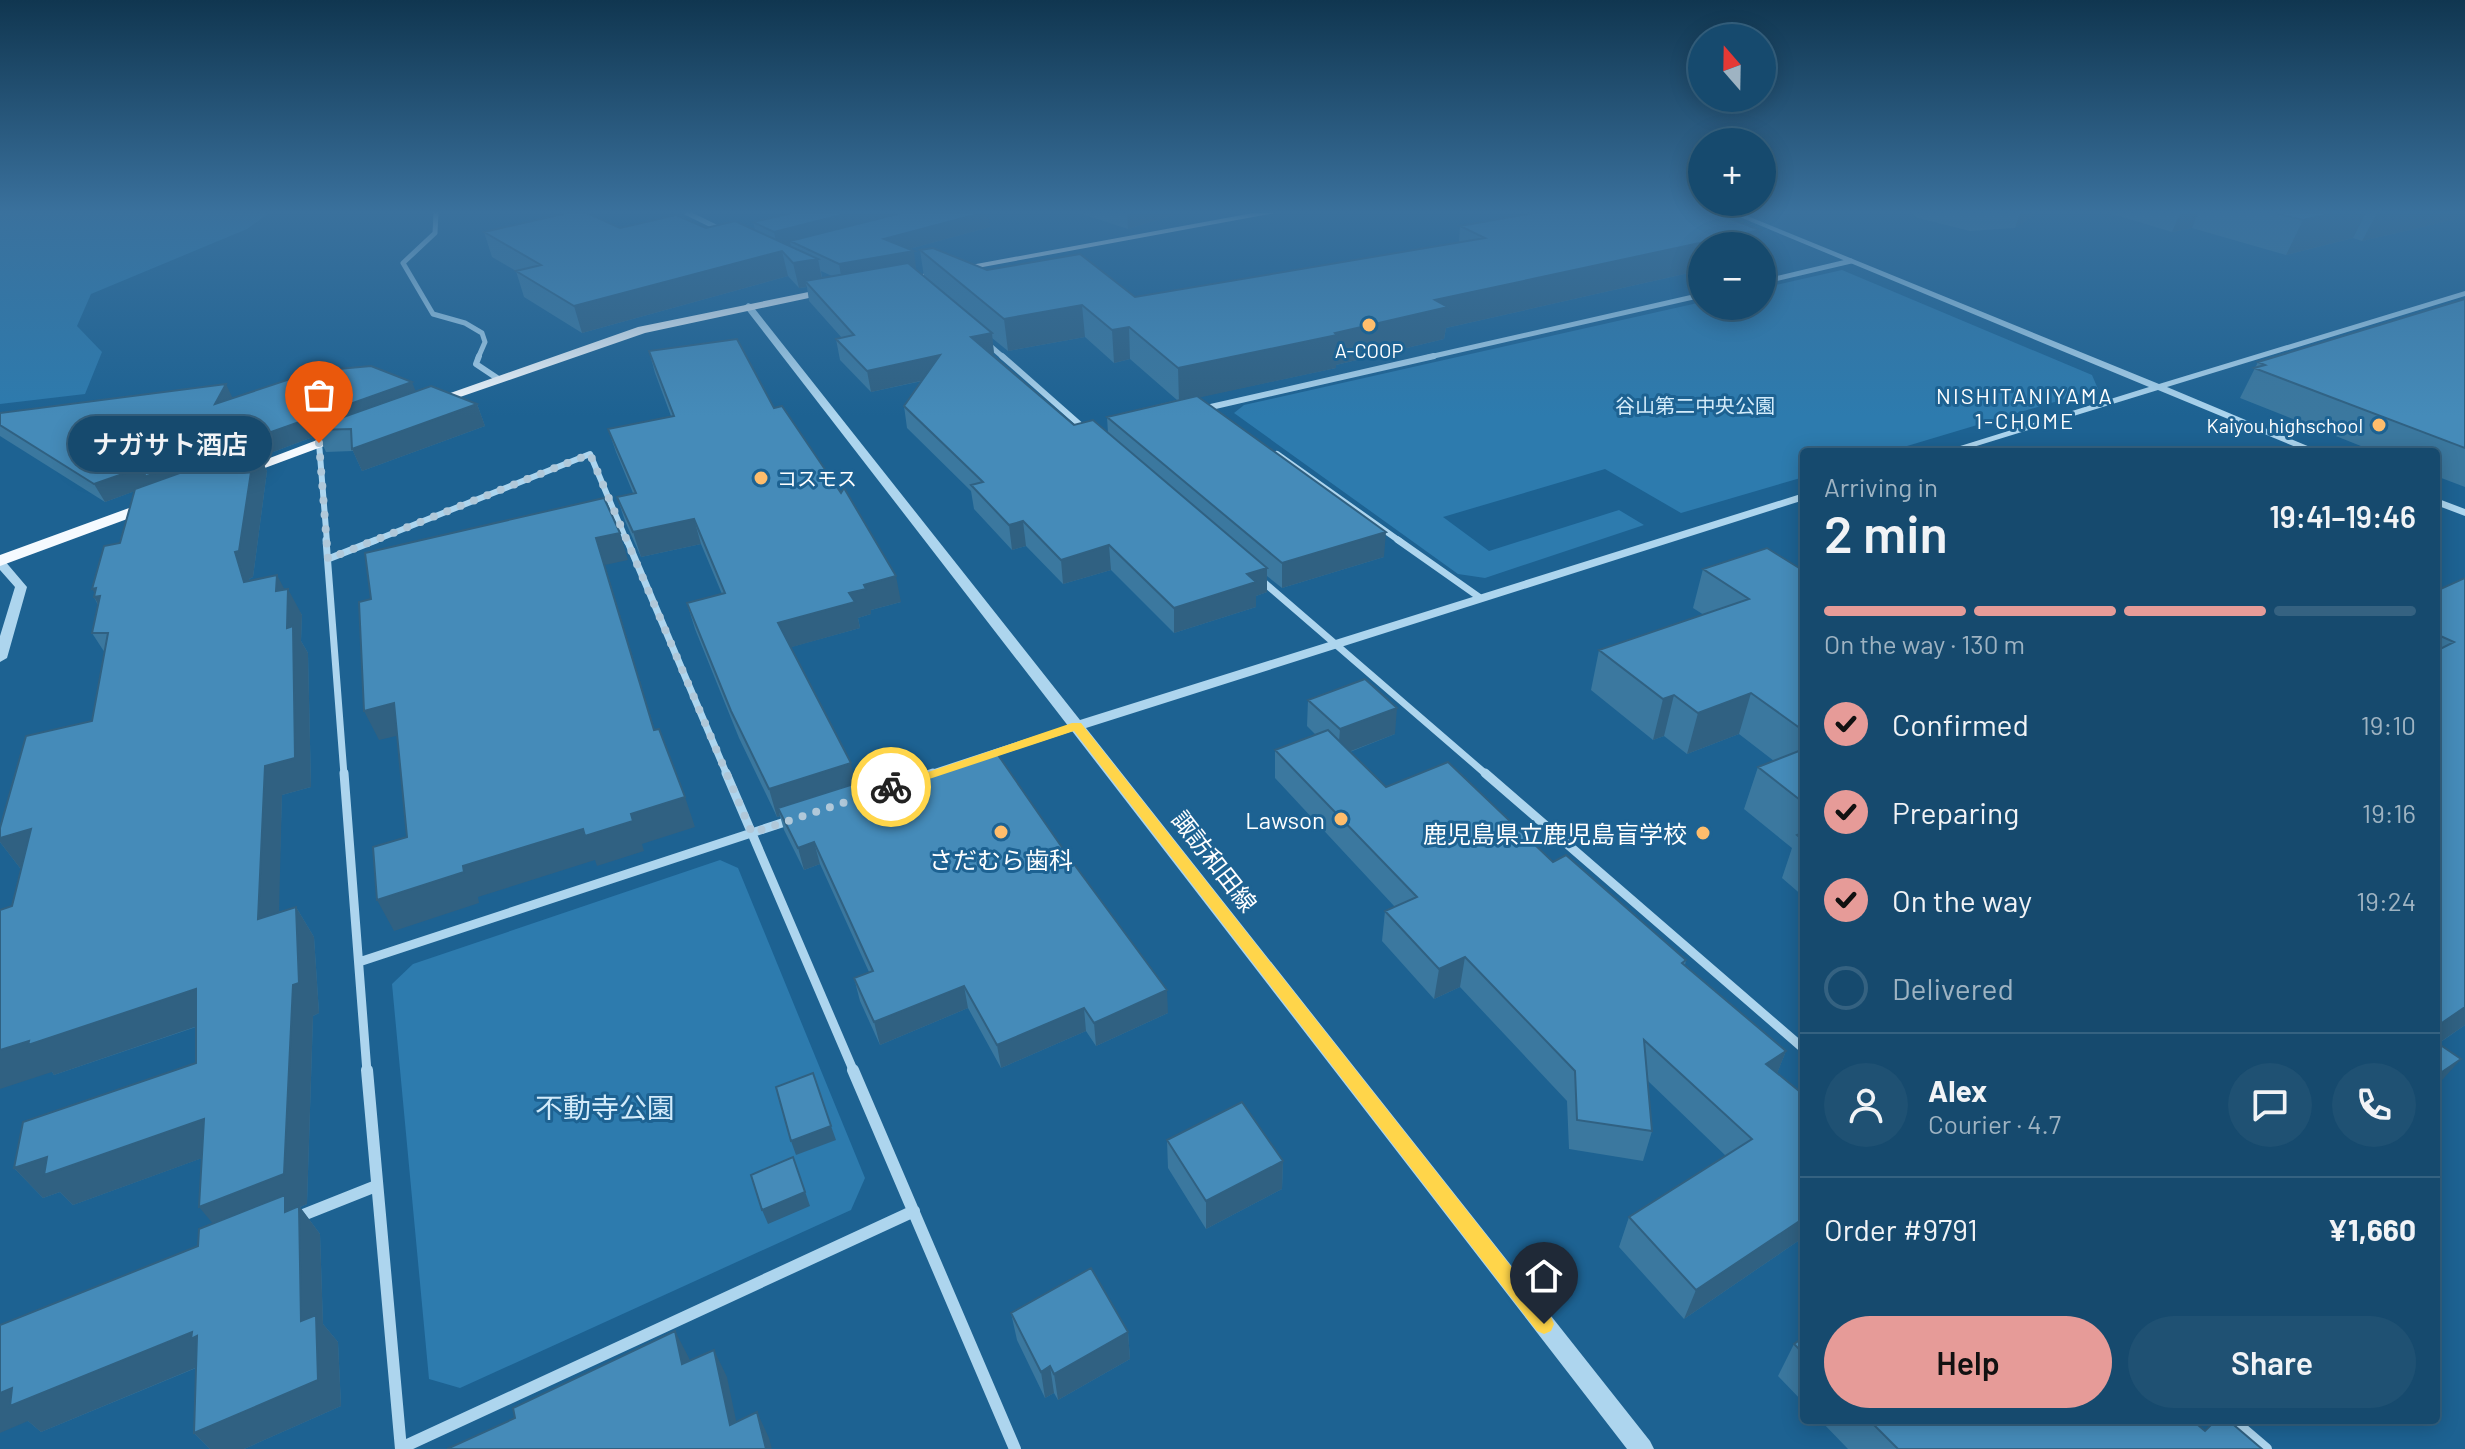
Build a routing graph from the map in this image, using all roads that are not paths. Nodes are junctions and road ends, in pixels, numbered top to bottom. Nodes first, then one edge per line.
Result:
1 (413, 281) edge
2 (828, 281) edge
3 (885, 281) edge
4 (920, 281) edge
5 (1899, 281) edge
6 (844, 288) joint
7 (2465, 293) edge
8 (1688, 298) edge
9 (748, 306) junction
10 (983, 340) edge
11 (497, 378) junction
12 (2157, 386) junction
13 (1211, 407) junction
14 (408, 411) edge
15 (1196, 411) edge
16 (1224, 416) edge
17 (363, 427) edge
18 (1092, 436) edge
19 (319, 443) junction
20 (1959, 448) edge
21 (2307, 448) edge
22 (1275, 452) edge
23 (217, 481) edge
24 (174, 497) edge
25 (1800, 497) edge
26 (2440, 503) edge
27 (2465, 513) edge
28 (328, 559) junction
29 (0, 562) edge
30 (1254, 574) edge
31 (1479, 597) junction
32 (1334, 643) junction
33 (0, 658) edge
34 (1077, 726) junction
35 (840, 803) edge
36 (796, 818) edge
37 (752, 833) junction
38 (359, 962) junction
39 (1800, 1046) edge
40 (376, 1186) junction
41 (914, 1211) junction
42 (290, 1221) edge
43 (2237, 1424) edge
44 (401, 1449) edge
45 (1015, 1449) edge
46 (1642, 1449) edge
47 (2266, 1449) edge

1 - 11 street
2 - 6 street
3 - 4 main road
5 - 12 street
6 - 9 main road
7 - 12 street
8 - 13 street
9 - 11 main road
9 - 34 street, 諏訪和田線
10 - 18 street
11 - 14 main road
12 - 20 street
12 - 21 street
13 - 15 street
13 - 16 street
17 - 19 main road
19 - 23 main road
19 - 28 street
22 - 31 street
24 - 29 main road
25 - 31 street
26 - 27 street
28 - 37 street
28 - 38 street
29 - 33 street
30 - 32 street
31 - 32 street
32 - 34 street
32 - 39 street
34 - 35 street
34 - 46 street, 諏訪和田線
36 - 37 street
37 - 38 street
37 - 41 street
38 - 40 street
40 - 42 street
40 - 44 street
41 - 44 street
41 - 45 street
43 - 47 street

